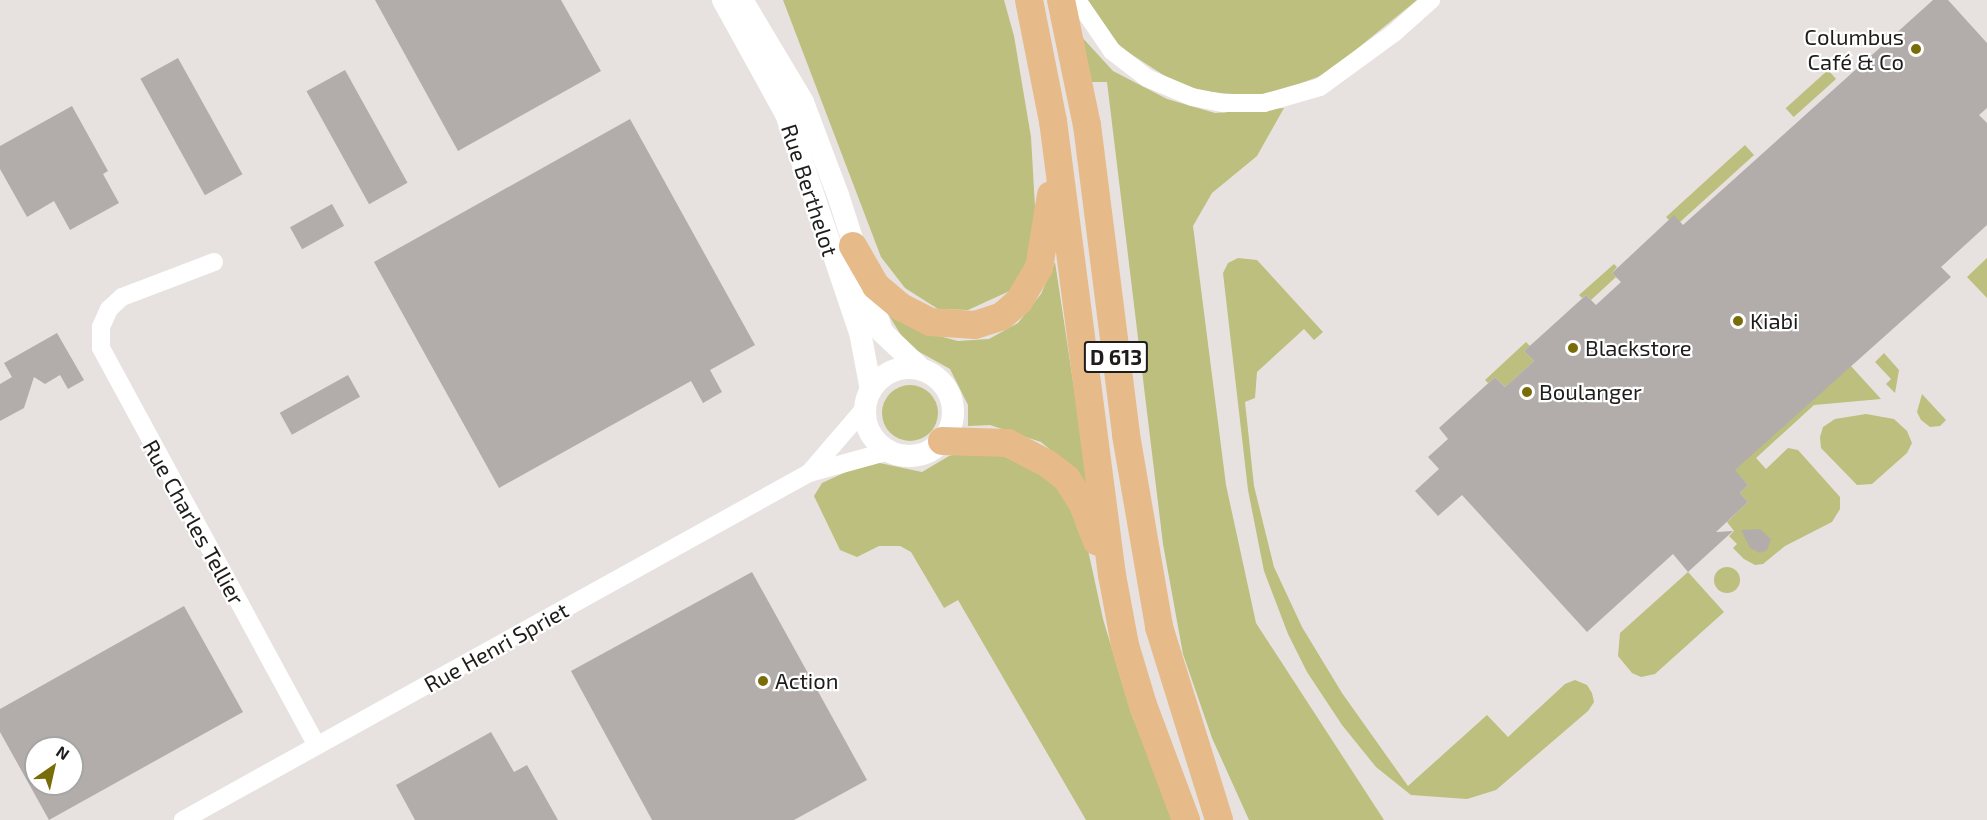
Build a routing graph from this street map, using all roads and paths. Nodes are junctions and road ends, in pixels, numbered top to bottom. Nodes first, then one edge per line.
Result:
1 (723, 0) edge
2 (742, 0) edge
3 (758, 0) edge
4 (1029, 0) edge
5 (1061, 0) edge
6 (1077, 0) edge
7 (1431, 0) edge
8 (792, 79) junction
9 (1053, 121) junction
10 (853, 246) junction
11 (214, 262) dead end
12 (921, 369) junction
13 (868, 399) junction
14 (942, 441) junction
15 (889, 451) junction
16 (809, 473) junction
17 (1112, 575) junction
18 (1184, 711) junction
19 (317, 745) junction
20 (183, 820) edge
21 (1186, 820) edge
22 (1219, 820) edge
23 (1233, 820) edge

1 - 13 street, Rue Berthelot
2 - 8 street, Rue Berthelot
3 - 8 street
4 - 9 main road, D 613
5 - 18 main road, D 613
6 - 7 street
8 - 10 street, Rue Berthelot
9 - 10 main road
9 - 17 main road, D 613
10 - 12 street, Rue Berthelot
11 - 19 street, Rue Charles Tellier
12 - 13 street
12 - 14 street
13 - 15 street
13 - 16 street
14 - 15 street
14 - 17 main road
15 - 16 street
16 - 19 street, Rue Henri Spriet
17 - 21 main road, D 613
18 - 22 main road, D 613
18 - 23 main road
19 - 20 street, Rue Henri Spriet

